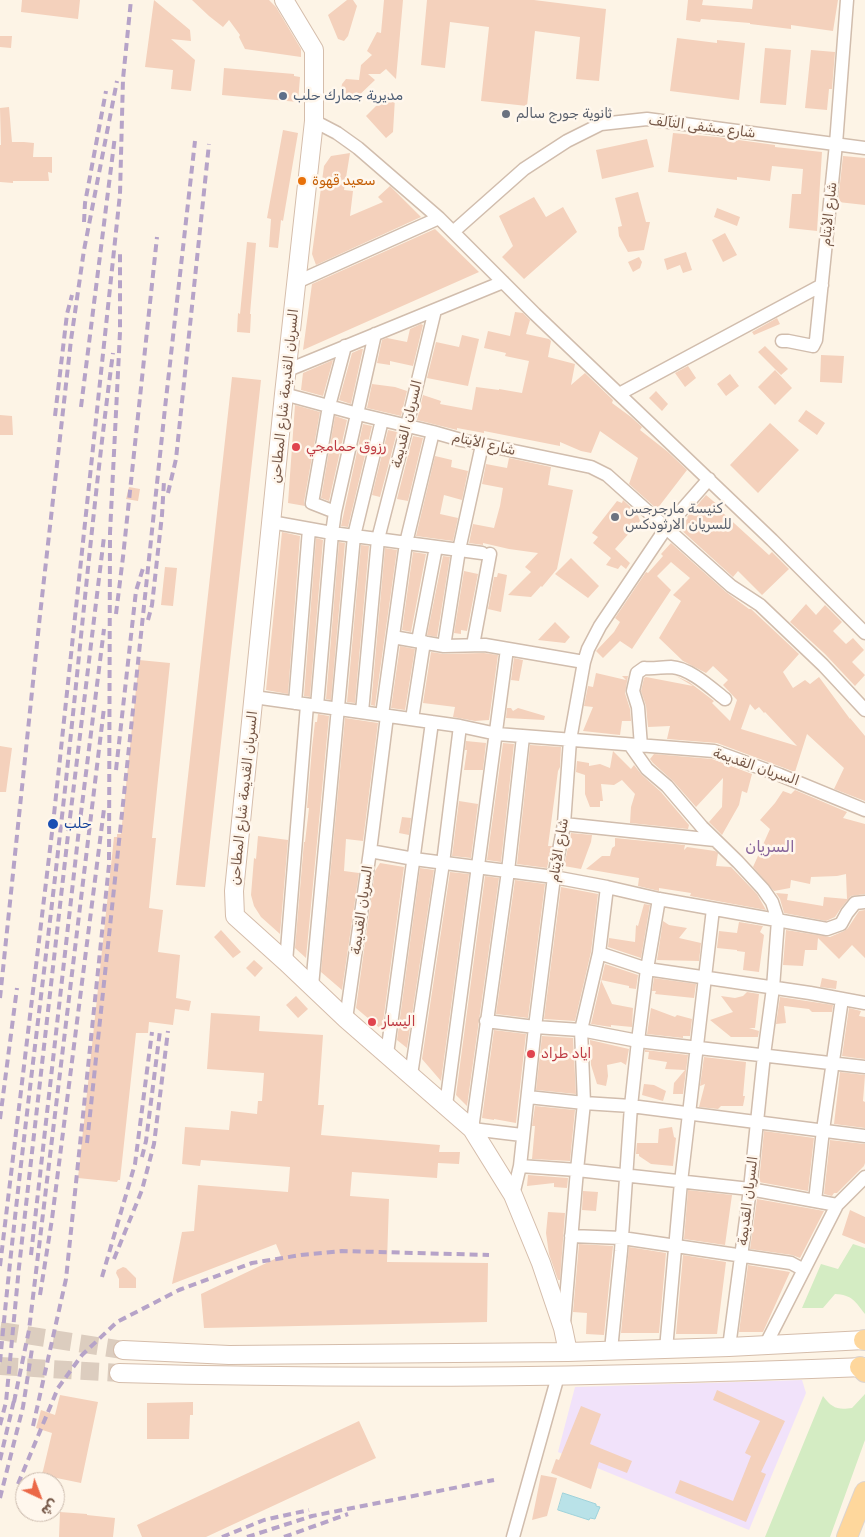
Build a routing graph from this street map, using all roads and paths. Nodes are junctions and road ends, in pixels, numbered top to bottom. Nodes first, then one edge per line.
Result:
1 (284, 0) edge
2 (847, 0) edge
3 (314, 121) junction
4 (836, 144) junction
5 (865, 148) edge
6 (439, 218) junction
7 (453, 232) junction
8 (297, 282) junction
9 (503, 282) junction
10 (822, 285) junction
11 (435, 310) junction
12 (375, 334) junction
13 (782, 341) dead end
14 (345, 346) junction
15 (288, 370) junction
16 (284, 394) junction
17 (619, 394) junction
18 (329, 406) junction
19 (357, 414) junction
20 (382, 420) junction
21 (408, 426) junction
22 (433, 432) junction
23 (482, 445) junction
24 (708, 479) junction
25 (335, 512) junction
26 (272, 522) junction
27 (666, 528) junction
28 (309, 529) junction
29 (332, 532) junction
30 (354, 536) junction
31 (378, 539) junction
32 (406, 543) junction
33 (436, 547) junction
34 (459, 550) junction
35 (865, 633) edge
36 (393, 636) junction
37 (421, 642) junction
38 (474, 645) junction
39 (444, 646) junction
40 (507, 649) junction
41 (584, 662) junction
42 (254, 697) junction
43 (725, 700) dead end
44 (306, 705) junction
45 (339, 708) junction
46 (865, 710) edge
47 (362, 712) junction
48 (385, 716) junction
49 (412, 720) junction
50 (432, 722) junction
51 (460, 726) junction
52 (497, 734) junction
53 (523, 737) junction
54 (570, 740) junction
55 (636, 745) junction
56 (865, 810) edge
57 (564, 824) junction
58 (716, 840) junction
59 (370, 851) junction
60 (414, 859) junction
61 (443, 863) junction
62 (479, 868) junction
63 (508, 871) junction
64 (554, 877) junction
65 (607, 886) junction
66 (659, 899) junction
67 (865, 902) edge
68 (713, 909) junction
69 (778, 920) junction
70 (599, 953) junction
71 (286, 962) junction
72 (647, 969) junction
73 (705, 977) junction
74 (312, 986) junction
75 (773, 988) junction
76 (842, 999) junction
77 (865, 1003) edge
78 (346, 1019) junction
79 (486, 1021) junction
80 (535, 1027) junction
81 (581, 1030) junction
82 (638, 1042) junction
83 (696, 1048) junction
84 (387, 1054) junction
85 (764, 1055) junction
86 (833, 1063) junction
87 (865, 1067) edge
88 (411, 1075) junction
89 (528, 1097) junction
90 (584, 1103) junction
91 (446, 1105) junction
92 (631, 1106) junction
93 (689, 1113) junction
94 (758, 1121) junction
95 (472, 1128) junction
96 (823, 1130) junction
97 (522, 1135) junction
98 (865, 1136) edge
99 (520, 1166) junction
100 (577, 1170) junction
101 (627, 1176) junction
102 (865, 1177) edge
103 (681, 1182) junction
104 (750, 1189) junction
105 (513, 1195) junction
106 (815, 1201) junction
107 (837, 1205) junction
108 (571, 1236) junction
109 (622, 1238) junction
110 (675, 1247) junction
111 (741, 1256) junction
112 (804, 1270) junction
113 (563, 1328) junction
114 (865, 1340) edge
115 (766, 1344) junction
116 (729, 1347) junction
117 (666, 1349) junction
118 (123, 1350) tunnel mouth
119 (611, 1350) junction
120 (568, 1352) junction
121 (863, 1368) edge
122 (118, 1372) tunnel mouth
123 (558, 1376) junction
124 (865, 1492) edge
125 (513, 1537) edge
126 (848, 1537) edge

1 - 3 street, السريان القديمة شارع المطاحن
2 - 4 street
3 - 6 street
3 - 8 street, السريان القديمة شارع المطاحن
4 - 5 street, شارع مشفى التآلف
4 - 7 street, شارع مشفى التآلف
4 - 10 street, شارع الأيتام
6 - 7 street
6 - 8 street
7 - 9 street
8 - 15 street, السريان القديمة شارع المطاحن
9 - 11 street
9 - 17 street
10 - 13 street, شارع الأيتام
10 - 17 street
11 - 12 street
11 - 21 street, السريان القديمة
12 - 14 street
12 - 19 street
14 - 15 street
14 - 18 street
15 - 16 street, السريان القديمة شارع المطاحن
16 - 18 street, شارع الأيتام
16 - 26 street, السريان القديمة شارع المطاحن
17 - 24 street
18 - 19 street, شارع الأيتام
18 - 25 street
19 - 20 street, شارع الأيتام
19 - 25 street
20 - 21 street, شارع الأيتام
20 - 30 street, السريان القديمة
21 - 22 street, شارع الأيتام
21 - 31 street, السريان القديمة
22 - 23 street, شارع الأيتام
22 - 32 street, السريان القديمة
23 - 27 street, شارع الأيتام
23 - 34 street
24 - 27 street, شارع الأيتام
24 - 35 street
25 - 29 street
26 - 28 street
26 - 42 street, السريان القديمة شارع المطاحن
27 - 41 street, شارع الأيتام
27 - 46 street, شارع الأيتام
28 - 29 street
28 - 44 street
29 - 30 street
29 - 44 street
30 - 31 street
30 - 45 street, السريان القديمة
31 - 32 street
31 - 47 street, السريان القديمة
32 - 33 street
32 - 36 street, السريان القديمة
33 - 34 street
33 - 37 street
34 - 38 street
34 - 39 street
36 - 37 street
36 - 48 street, السريان القديمة
37 - 39 street
37 - 49 street
38 - 39 street
38 - 40 street
40 - 41 street
40 - 52 street
41 - 54 street, شارع الأيتام
42 - 44 street, السريان القديمة
42 - 71 street, السريان القديمة شارع المطاحن
43 - 55 street
44 - 45 street, السريان القديمة
44 - 71 street
45 - 47 street, السريان القديمة
45 - 74 street
47 - 48 street, السريان القديمة
48 - 49 street, السريان القديمة
48 - 59 street
49 - 50 street, السريان القديمة
50 - 51 street, السريان القديمة
50 - 60 street
51 - 52 street, السريان القديمة
51 - 61 street
52 - 53 street, السريان القديمة
52 - 62 street
53 - 54 street, السريان القديمة
53 - 63 street
54 - 55 street, السريان القديمة
54 - 57 street, شارع الأيتام
55 - 56 street, السريان القديمة
55 - 58 street, السريان القديمة
57 - 58 street
57 - 64 street, شارع الأيتام
58 - 69 street, السريان القديمة
59 - 60 street, السريان القديمة
59 - 78 street, السريان القديمة
60 - 61 street, السريان القديمة
60 - 84 street
61 - 62 street, السريان القديمة
61 - 88 street
62 - 63 street, السريان القديمة
62 - 91 street
63 - 64 street, السريان القديمة
63 - 79 street
64 - 65 street, السريان القديمة
64 - 80 street, شارع الأيتام
65 - 66 street, السريان القديمة
65 - 70 street
66 - 68 street, السريان القديمة
66 - 72 street
67 - 69 street, السريان القديمة
68 - 69 street, السريان القديمة
68 - 73 street
69 - 75 street, السريان القديمة
70 - 72 street
70 - 81 street
71 - 74 street, السريان القديمة شارع المطاحن
72 - 73 street
72 - 82 street
73 - 75 street
73 - 83 street
74 - 78 street, السريان القديمة شارع المطاحن
75 - 76 street
75 - 85 street, السريان القديمة
76 - 77 street
76 - 86 street
78 - 84 street, السريان القديمة شارع المطاحن
79 - 80 street
79 - 95 street
80 - 81 street
80 - 89 street, شارع الأيتام
81 - 82 street
81 - 90 street
82 - 83 street
82 - 92 street
83 - 85 street
83 - 93 street
84 - 88 street, السريان القديمة شارع المطاحن
85 - 86 street
85 - 94 street, السريان القديمة
86 - 87 street
86 - 96 street
88 - 91 street, السريان القديمة شارع المطاحن
89 - 90 street
89 - 97 street, شارع الأيتام
90 - 92 street
90 - 100 street
91 - 95 street, السريان القديمة شارع المطاحن
92 - 93 street
92 - 101 street
93 - 94 street
93 - 103 street
94 - 96 street
94 - 104 street, السريان القديمة
95 - 97 street
95 - 105 street, السريان القديمة شارع المطاحن
96 - 98 street
96 - 106 street
97 - 99 street, شارع الأيتام
99 - 100 street
99 - 105 street, شارع الأيتام
100 - 101 street
100 - 108 street
101 - 103 street
101 - 109 street
102 - 107 street
103 - 104 street
103 - 110 street
104 - 106 street
104 - 111 street, السريان القديمة
105 - 113 street, السريان القديمة شارع المطاحن
106 - 107 street
107 - 112 street
108 - 109 street
108 - 113 street
109 - 110 street
109 - 119 street
110 - 111 street
110 - 117 street
111 - 112 street
111 - 116 street, السريان القديمة
112 - 115 street
113 - 120 street, السريان القديمة شارع المطاحن
114 - 115 street
115 - 116 street
116 - 117 street
117 - 119 street
118 - 120 street
119 - 120 street
121 - 123 street
122 - 123 street
123 - 125 street
124 - 126 main road

